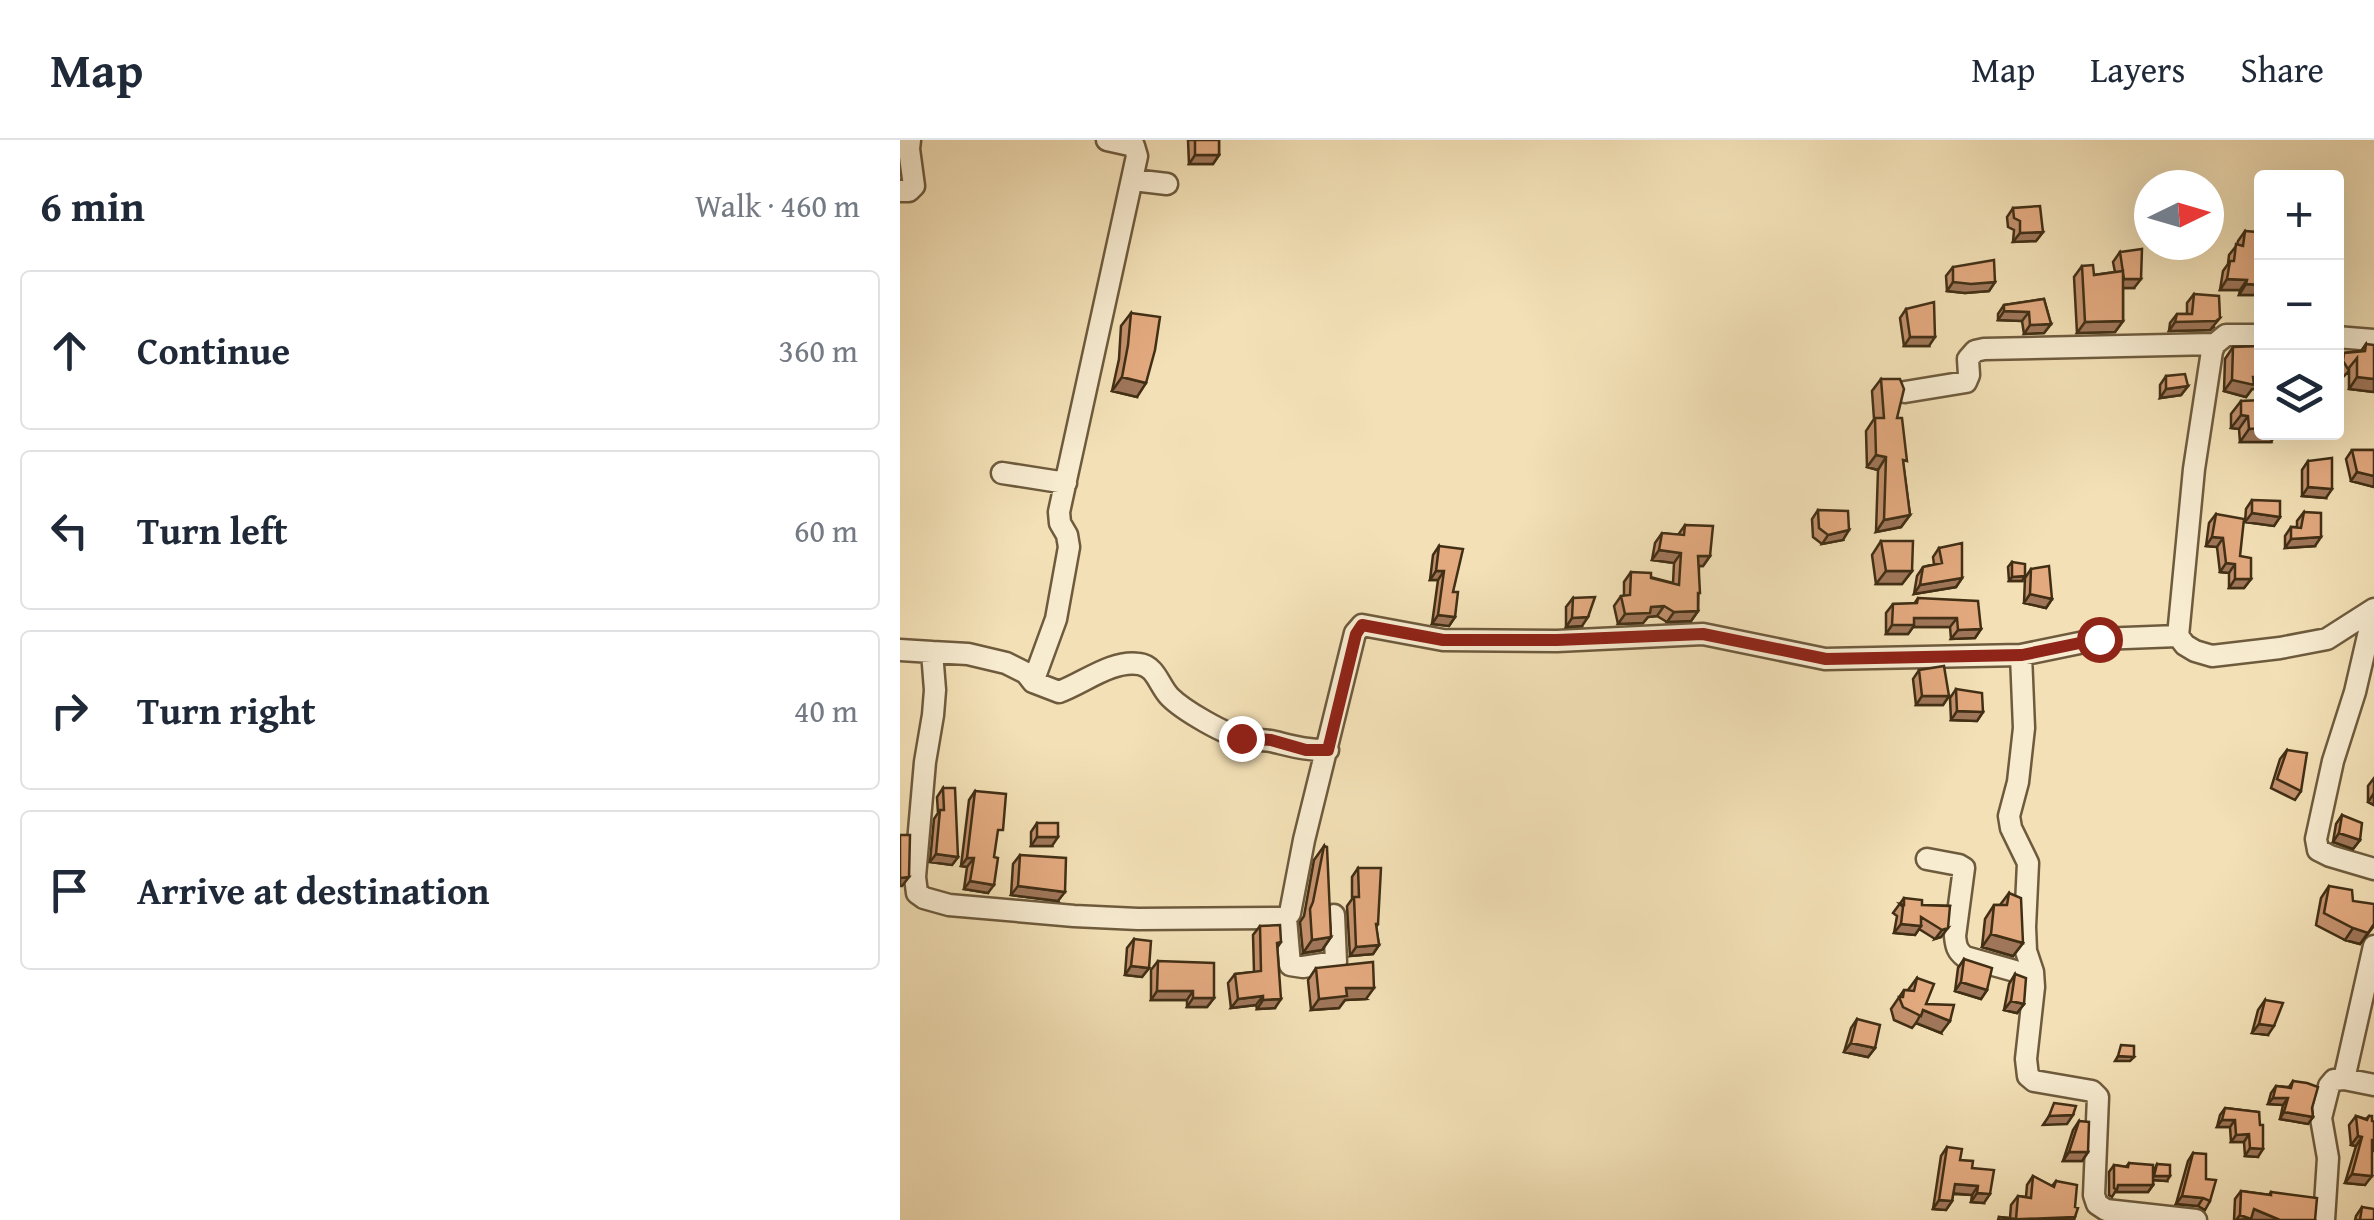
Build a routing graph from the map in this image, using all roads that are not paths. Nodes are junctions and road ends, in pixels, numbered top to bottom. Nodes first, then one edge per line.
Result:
1 (910, 140) edge
2 (1107, 140) edge
3 (1133, 180) junction
4 (1167, 184) dead end
5 (900, 192) edge
6 (2254, 334) edge
7 (2344, 338) edge
8 (2374, 340) edge
9 (2215, 344) junction
10 (1905, 392) edge
11 (1002, 473) dead end
12 (1066, 484) junction
13 (2374, 609) edge
14 (2178, 636) junction
15 (900, 650) edge
16 (932, 652) junction
17 (2022, 655) junction
18 (2366, 680) edge
19 (1032, 682) junction
20 (1328, 750) junction
21 (1927, 859) dead end
22 (2374, 869) edge
23 (1334, 915) edge
24 (1286, 918) junction
25 (2374, 946) edge
26 (2034, 976) junction
27 (2344, 1079) junction
28 (2374, 1085) edge
29 (2090, 1212) edge
30 (2196, 1220) edge
31 (2324, 1220) edge

1 - 5 street
2 - 3 street
3 - 4 street
3 - 12 street
6 - 9 street
7 - 8 street
9 - 10 street
9 - 14 street
11 - 12 street
12 - 19 street
13 - 14 street
13 - 18 street
14 - 17 street
15 - 16 street
16 - 19 street
16 - 24 street
17 - 20 street
17 - 26 street
18 - 22 street
19 - 20 street
20 - 24 street
21 - 26 street
23 - 24 street
25 - 27 street
26 - 29 street
27 - 28 street
27 - 31 street
29 - 30 street

